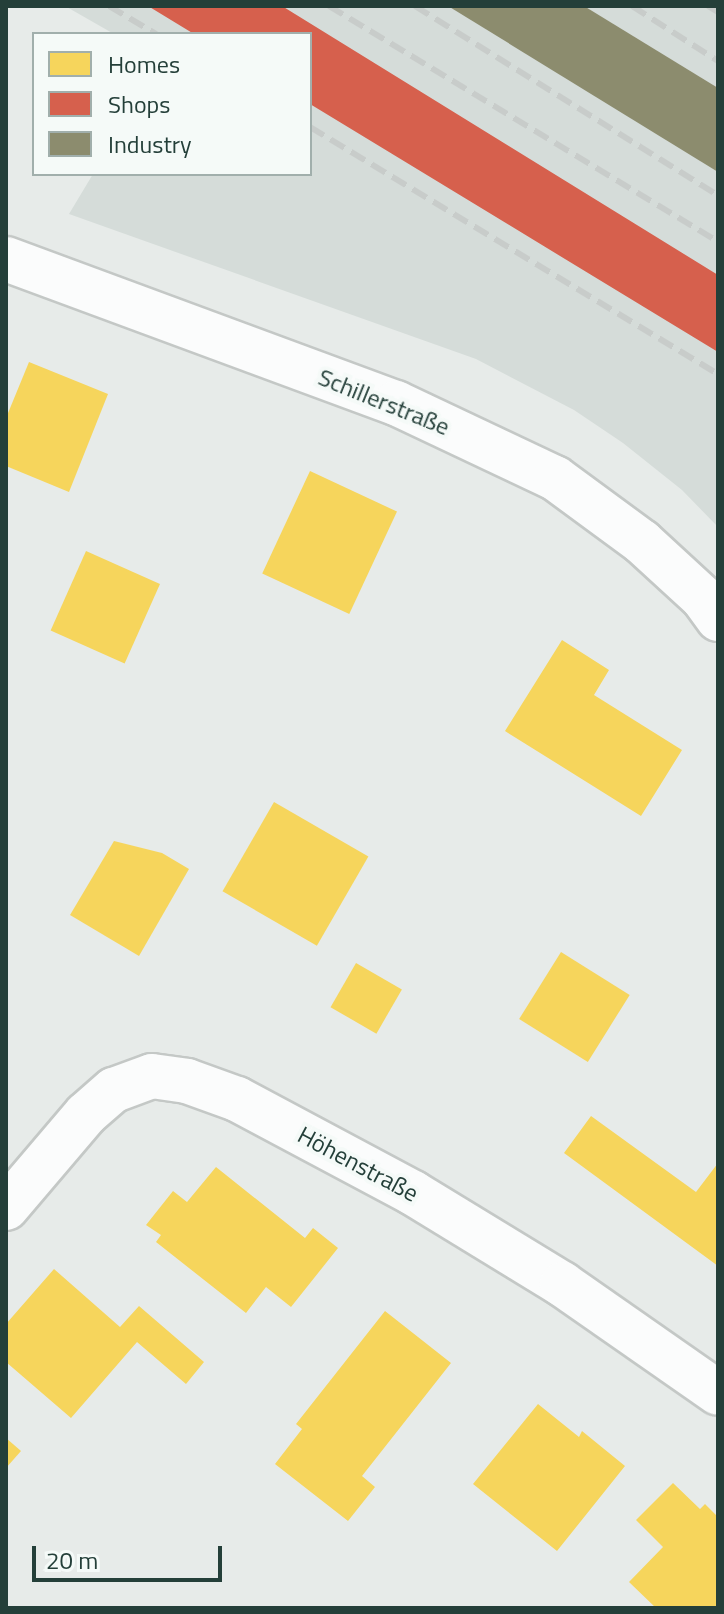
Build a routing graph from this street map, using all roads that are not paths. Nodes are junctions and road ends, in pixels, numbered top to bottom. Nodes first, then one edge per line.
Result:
1 (6, 259) edge
2 (718, 619) edge
3 (6, 1208) edge
4 (718, 1393) edge

1 - 2 street, Schillerstraße
3 - 4 street, Höhenstraße

